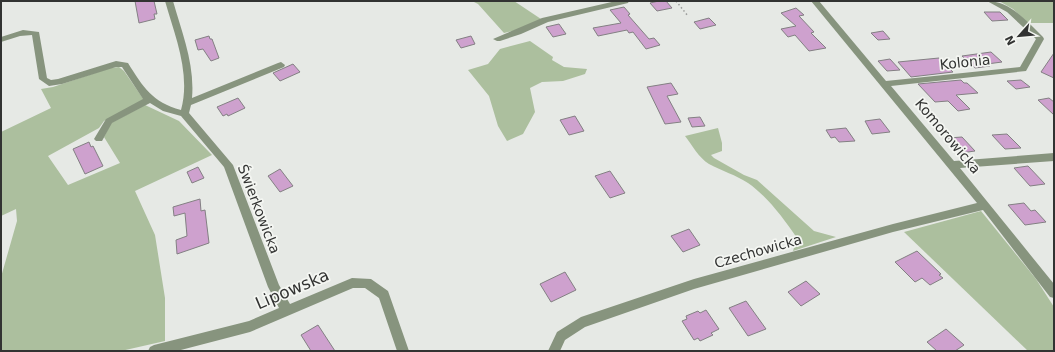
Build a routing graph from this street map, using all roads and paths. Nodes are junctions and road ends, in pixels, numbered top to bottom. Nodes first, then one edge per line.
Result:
1 (169, 1) edge
2 (624, 1) edge
3 (676, 1) edge
4 (815, 1) edge
5 (991, 1) edge
6 (688, 16) dead end
7 (497, 39) dead end
8 (1, 40) edge
9 (281, 65) dead end
10 (885, 84) junction
11 (150, 99) junction
12 (188, 103) junction
13 (184, 114) junction
14 (99, 139) dead end
15 (1054, 158) edge
16 (953, 165) junction
17 (985, 205) junction
18 (1054, 293) edge
19 (287, 310) junction
20 (154, 351) edge
21 (402, 351) edge
22 (554, 351) edge

1 - 12 street
2 - 7 street
3 - 6 path
4 - 10 street, Komorowicka
5 - 10 street, Kolonia
8 - 11 street
9 - 12 street
10 - 16 street, Komorowicka
11 - 13 street
11 - 14 street
12 - 13 street
13 - 19 street, Świerkowicka
15 - 16 street
16 - 17 street, Komorowicka
17 - 18 street, Komorowicka
17 - 22 street, Czechowicka
19 - 20 street, Lipowska
19 - 21 street, Lipowska

